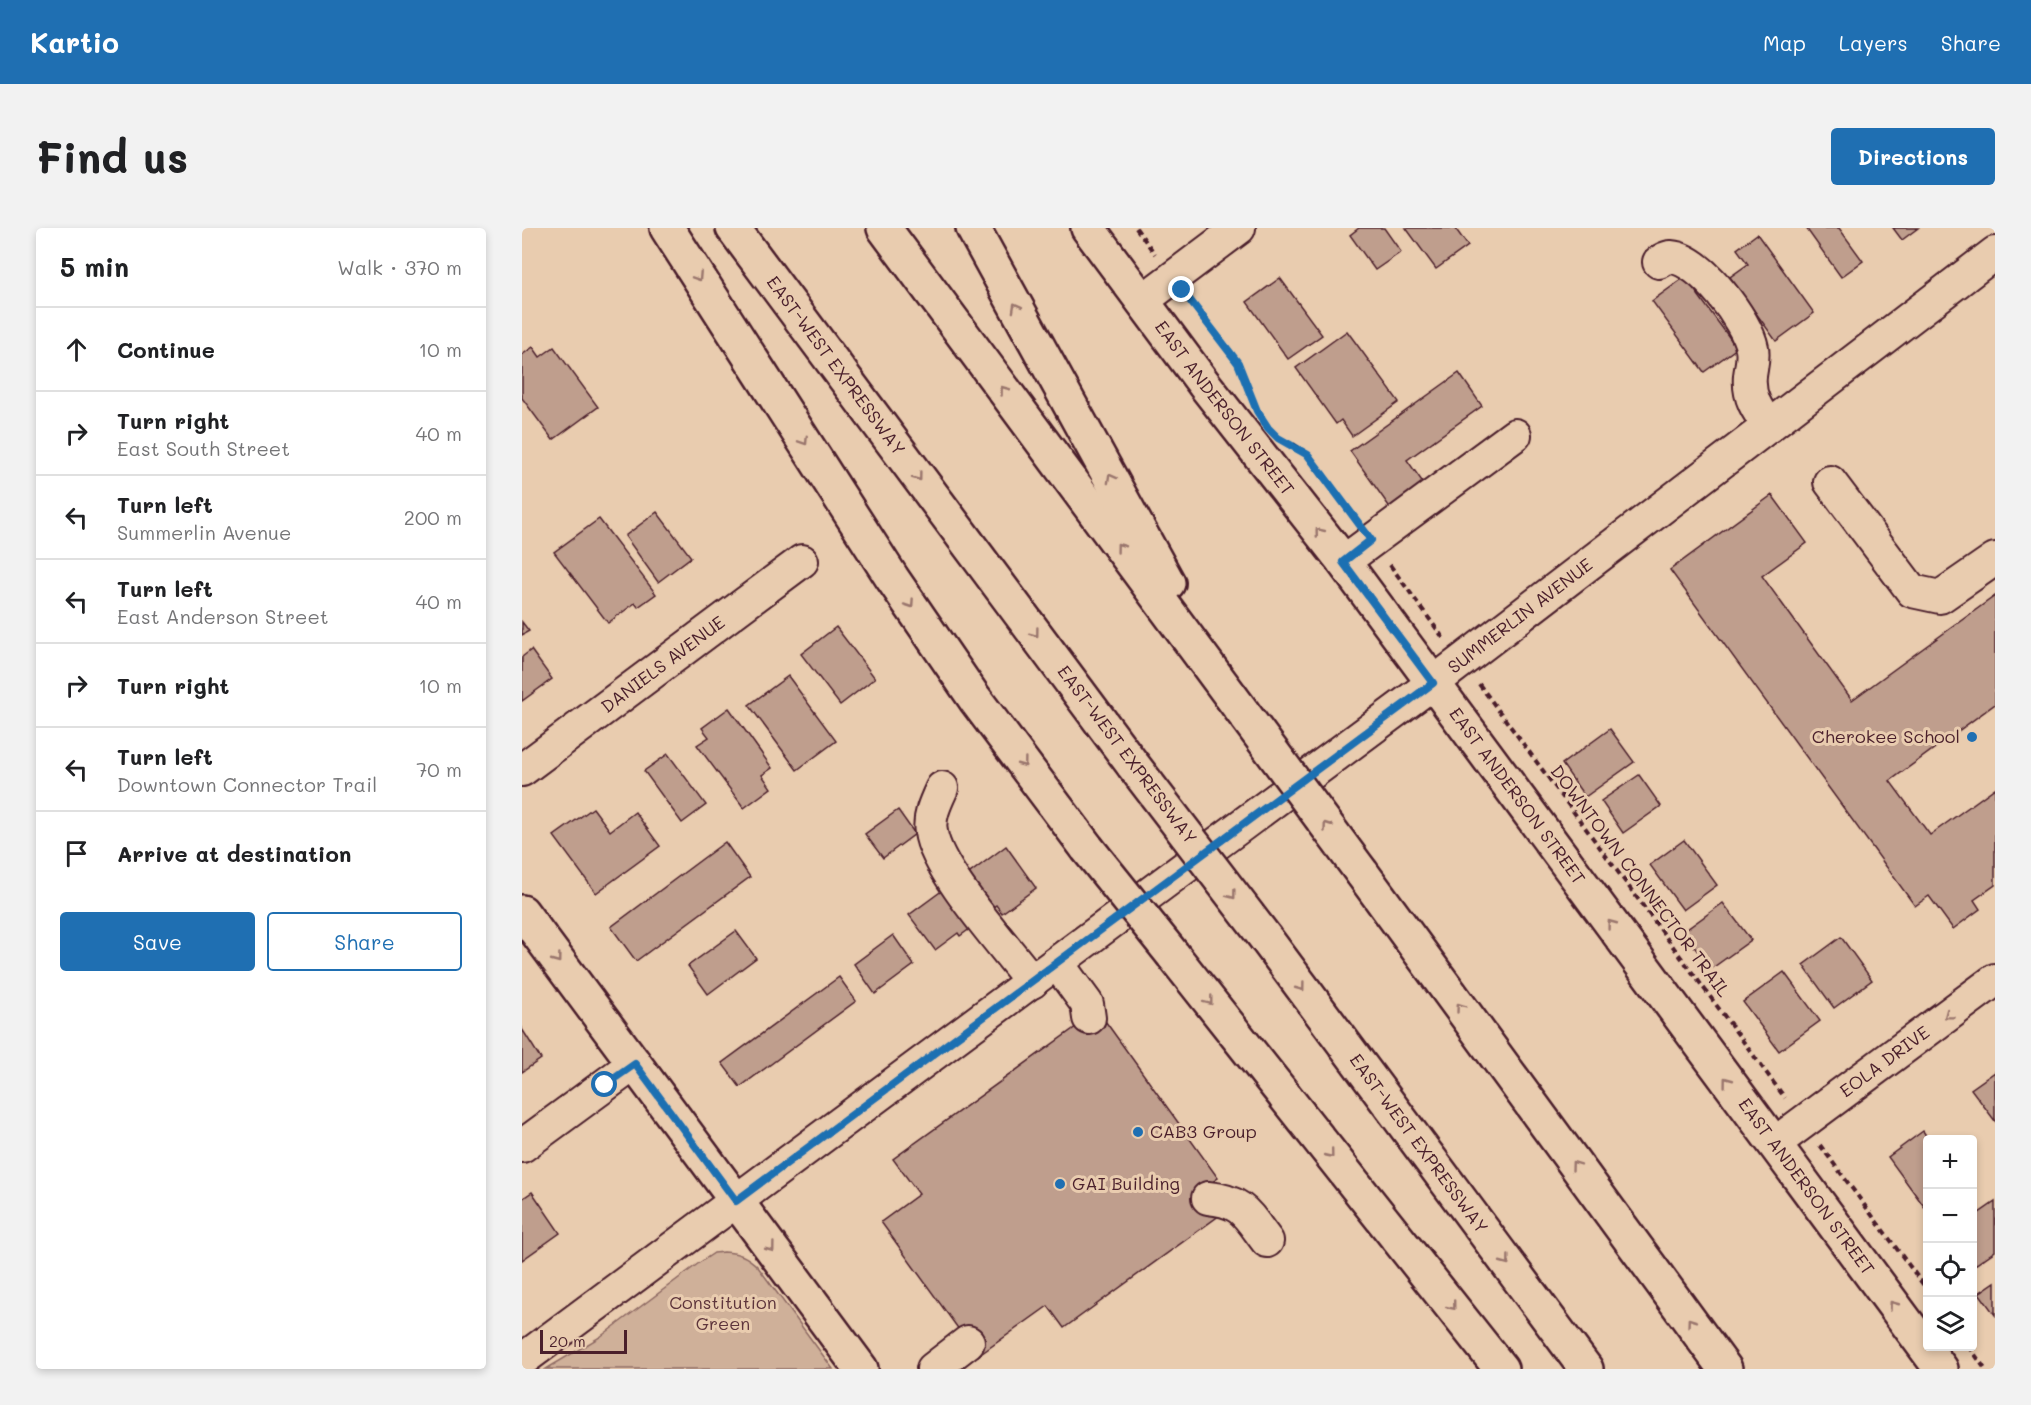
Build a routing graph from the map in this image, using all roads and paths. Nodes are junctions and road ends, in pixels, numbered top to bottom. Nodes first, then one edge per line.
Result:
1 (666, 228) edge
2 (732, 228) edge
3 (884, 228) edge
4 (973, 228) edge
5 (1088, 228) edge
6 (1136, 228) edge
7 (1239, 228) edge
8 (1995, 253) edge
9 (1157, 256) dead end
10 (1659, 262) dead end
11 (1188, 298) dead end
12 (1142, 301) junction
13 (1250, 390) dead end
14 (1769, 426) junction
15 (1515, 435) dead end
16 (1288, 442) dead end
17 (1830, 482) dead end
18 (1371, 540) junction
19 (1995, 559) edge
20 (802, 561) dead end
21 (1343, 562) junction
22 (1442, 636) dead end
23 (1478, 678) dead end
24 (1433, 683) junction
25 (1230, 695) junction
26 (522, 770) edge
27 (942, 788) dead end
28 (522, 912) edge
29 (1058, 963) junction
30 (1995, 980) edge
31 (1032, 982) junction
32 (1088, 1011) dead end
33 (635, 1064) junction
34 (1787, 1101) dead end
35 (1816, 1140) dead end
36 (1774, 1144) junction
37 (522, 1146) edge
38 (1208, 1198) dead end
39 (736, 1201) junction
40 (1267, 1241) dead end
41 (1923, 1284) edge
42 (968, 1342) dead end
43 (1972, 1351) edge
44 (522, 1360) edge
45 (861, 1369) edge
46 (933, 1369) edge
47 (1501, 1369) edge
48 (1586, 1369) edge
49 (1725, 1369) edge
50 (1941, 1369) edge
51 (1985, 1369) edge

1 -> 47 main road, bridge
2 -> 48 main road, EAST-WEST EXPRESSWAY, bridge
25 -> 3 main road
25 -> 4 main road
5 - 12 main road, EAST ANDERSON STREET
6 - 9 path
7 - 12 street
8 - 14 street, SUMMERLIN AVENUE
10 - 14 street
11 - 13 path
21 -> 12 main road, EAST ANDERSON STREET
14 - 24 street, SUMMERLIN AVENUE
15 - 18 street
16 - 18 path
17 - 19 street
18 - 21 street
18 - 22 path
20 - 26 street, DANIELS AVENUE
21 - 24 main road, EAST ANDERSON STREET
23 - 34 path, DOWNTOWN CONNECTOR TRAIL
24 - 29 street, SUMMERLIN AVENUE
36 -> 24 main road, EAST ANDERSON STREET
49 -> 25 main road, bridge
27 - 31 street
28 -> 33 main road
29 - 31 street, SUMMERLIN AVENUE
29 - 32 street
30 -> 36 street, EOLA DRIVE
31 - 39 street, SUMMERLIN AVENUE
33 - 37 street
33 - 39 main road
35 - 41 path
50 -> 36 main road, EAST ANDERSON STREET
38 - 40 street
39 - 44 street, SUMMERLIN AVENUE
39 -> 45 main road
42 - 46 street
43 - 51 path

